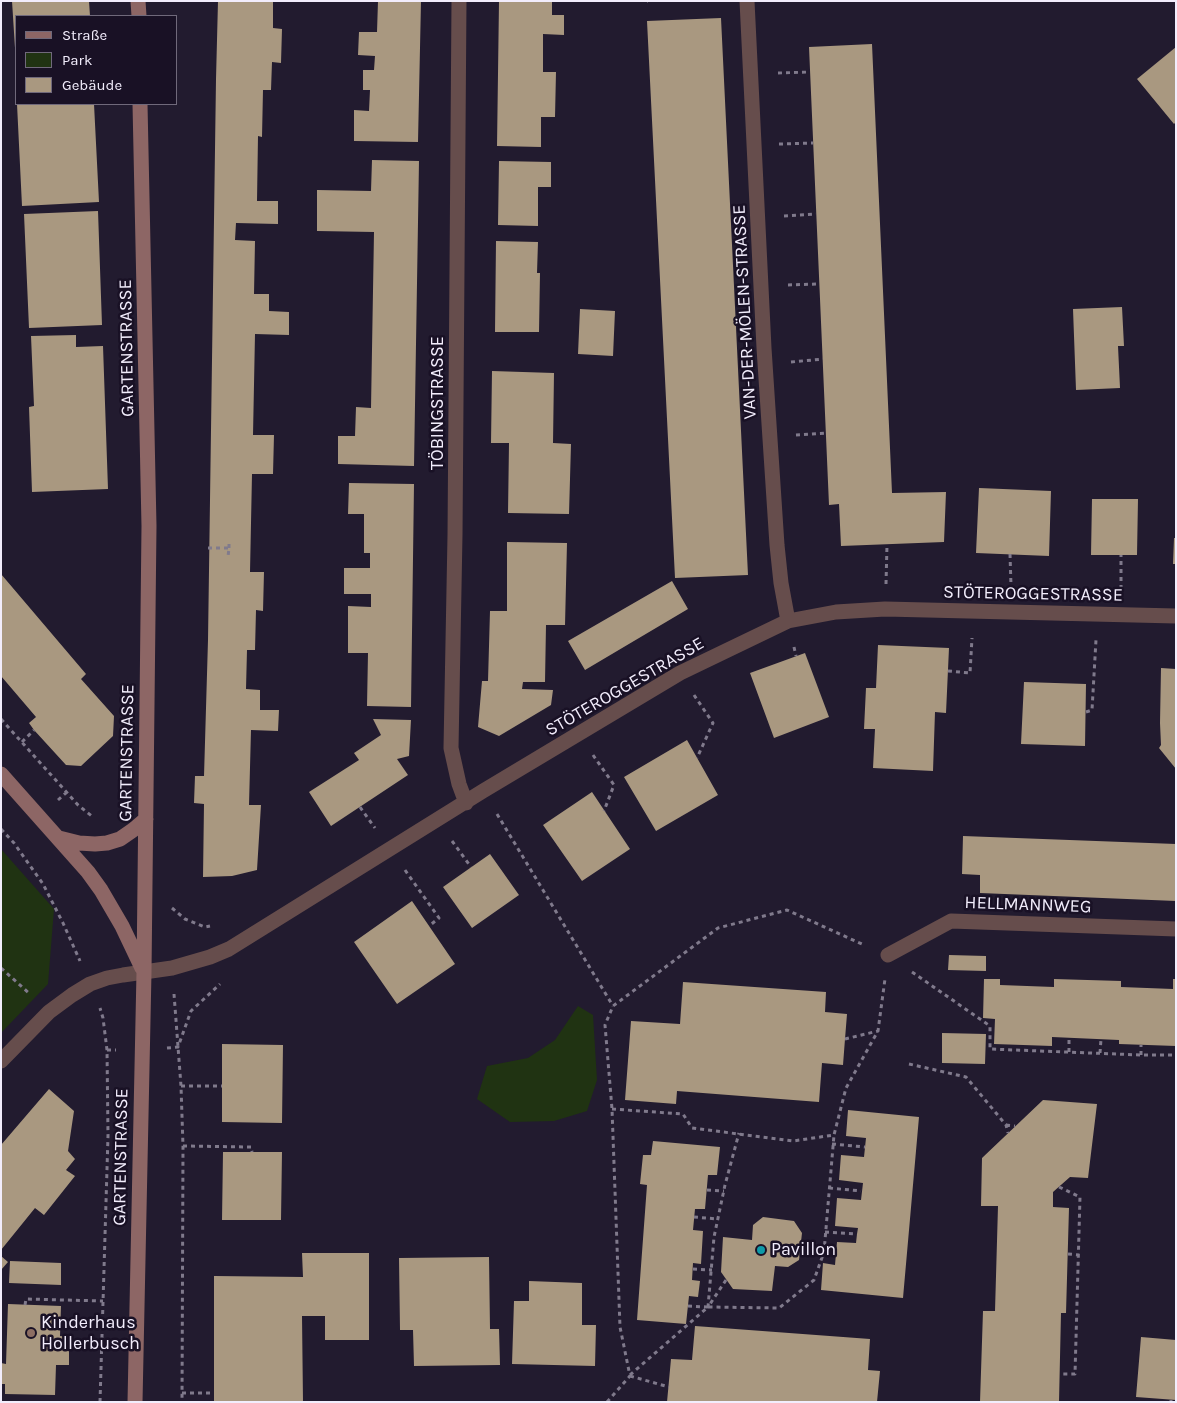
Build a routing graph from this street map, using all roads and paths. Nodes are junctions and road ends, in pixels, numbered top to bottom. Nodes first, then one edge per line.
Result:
1 (138, 1) edge
2 (459, 1) edge
3 (747, 1) edge
4 (139, 15) edge
5 (810, 72) dead end
6 (750, 74) junction
7 (140, 105) edge
8 (813, 142) dead end
9 (754, 146) junction
10 (816, 214) dead end
11 (758, 217) junction
12 (820, 284) dead end
13 (761, 286) junction
14 (229, 540) dead end
15 (887, 545) dead end
16 (208, 548) dead end
17 (229, 548) junction
18 (1121, 555) dead end
19 (228, 557) dead end
20 (885, 609) junction
21 (973, 611) junction
22 (1098, 614) junction
23 (1120, 615) junction
24 (1176, 616) edge
25 (788, 621) junction
26 (802, 645) dead end
27 (794, 647) dead end
28 (948, 671) dead end
29 (680, 673) junction
30 (1086, 712) dead end
31 (1, 719) edge
32 (34, 730) dead end
33 (579, 735) junction
34 (22, 742) junction
35 (697, 758) dead end
36 (1, 774) edge
37 (466, 802) junction
38 (78, 805) dead end
39 (504, 808) dead end
40 (604, 811) dead end
41 (146, 819) junction
42 (437, 820) junction
43 (1, 829) edge
44 (59, 838) junction
45 (391, 849) junction
46 (471, 867) dead end
47 (430, 926) dead end
48 (1176, 929) edge
49 (888, 955) junction
50 (1, 968) edge
51 (172, 968) junction
52 (144, 972) junction
53 (226, 980) dead end
54 (90, 984) junction
55 (613, 1006) junction
56 (49, 1012) junction
57 (990, 1026) junction
58 (995, 1026) dead end
59 (878, 1031) junction
60 (1069, 1038) dead end
61 (845, 1039) dead end
62 (1101, 1039) dead end
63 (1141, 1045) dead end
64 (1036, 1046) dead end
65 (178, 1047) junction
66 (1036, 1051) junction
67 (1069, 1052) junction
68 (1100, 1053) junction
69 (1141, 1054) junction
70 (1176, 1054) edge
71 (1, 1062) edge
72 (909, 1064) dead end
73 (181, 1086) junction
74 (222, 1086) dead end
75 (612, 1108) junction
76 (1006, 1124) junction
77 (1015, 1126) dead end
78 (739, 1133) junction
79 (1008, 1133) dead end
80 (834, 1135) junction
81 (832, 1144) junction
82 (183, 1146) junction
83 (865, 1147) dead end
84 (252, 1152) dead end
85 (1059, 1187) dead end
86 (828, 1188) junction
87 (707, 1190) dead end
88 (724, 1191) junction
89 (862, 1191) dead end
90 (694, 1217) dead end
91 (718, 1219) junction
92 (825, 1232) junction
93 (857, 1234) dead end
94 (824, 1252) junction
95 (836, 1253) dead end
96 (1068, 1254) dead end
97 (1079, 1255) junction
98 (693, 1269) dead end
99 (712, 1270) junction
100 (726, 1280) dead end
101 (103, 1301) junction
102 (25, 1305) dead end
103 (688, 1306) dead end
104 (708, 1307) junction
105 (1060, 1374) dead end
106 (630, 1376) junction
107 (669, 1387) dead end
108 (182, 1393) junction
109 (214, 1393) dead end
110 (100, 1402) edge
111 (135, 1402) edge
112 (182, 1402) edge
113 (606, 1402) edge

1 - 4 main road
2 - 37 street, TÖBINGSTRASSE
3 - 6 street, VAN-DER-MÖLEN-STRASSE
5 - 6 path
6 - 9 street, VAN-DER-MÖLEN-STRASSE
7 - 41 main road, GARTENSTRASSE
8 - 9 path
9 - 11 street, VAN-DER-MÖLEN-STRASSE
10 - 11 path
11 - 13 street, VAN-DER-MÖLEN-STRASSE
12 - 13 path
13 - 25 street, VAN-DER-MÖLEN-STRASSE
14 - 17 path
15 - 20 path
16 - 17 path
17 - 19 path
18 - 23 path
20 - 21 street, STÖTEROGGESTRASSE
20 - 25 street, STÖTEROGGESTRASSE
21 - 22 street, STÖTEROGGESTRASSE
21 - 28 path
22 - 23 street, STÖTEROGGESTRASSE
22 - 30 path
23 - 24 street, STÖTEROGGESTRASSE
25 - 29 street, STÖTEROGGESTRASSE
26 - 27 path
29 - 33 street, STÖTEROGGESTRASSE
29 - 35 path
31 - 34 path
32 - 34 path
33 - 37 street, STÖTEROGGESTRASSE
33 - 40 path
34 - 38 path
36 - 44 main road
37 - 42 street, STÖTEROGGESTRASSE
39 - 55 path
41 - 44 main road
41 - 52 main road, GARTENSTRASSE
42 - 45 street, STÖTEROGGESTRASSE
42 - 46 path
43 - 54 path
44 - 52 main road
45 - 47 path
45 - 51 street, STÖTEROGGESTRASSE
48 - 49 street, HELLMANNWEG
49 - 55 path
49 - 57 path
49 - 59 path
50 - 56 path
51 - 52 street, STÖTEROGGESTRASSE
51 - 65 path
52 - 54 street, STÖTEROGGESTRASSE
52 - 111 main road, GARTENSTRASSE
53 - 65 path
54 - 56 street, STÖTEROGGESTRASSE
54 - 101 path
55 - 75 path
56 - 71 street, STÖTEROGGESTRASSE
57 - 58 path
57 - 66 path
59 - 61 path
59 - 80 path
60 - 67 path
62 - 68 path
63 - 69 path
64 - 66 path
65 - 73 path
66 - 67 path
67 - 68 path
68 - 69 path
69 - 70 path
72 - 76 path
73 - 74 path
73 - 82 path
75 - 78 path
75 - 106 path
76 - 77 path
76 - 79 path
78 - 80 path
78 - 88 path
80 - 81 path
81 - 83 path
81 - 86 path
82 - 84 path
82 - 108 path
85 - 97 path
86 - 89 path
86 - 92 path
87 - 88 path
88 - 91 path
90 - 91 path
91 - 99 path
92 - 93 path
92 - 94 path
94 - 95 path
94 - 104 path
96 - 97 path
97 - 105 path
98 - 99 path
99 - 104 path
100 - 104 path
101 - 102 path
101 - 110 path
103 - 104 path
104 - 106 path
106 - 107 path
106 - 113 path
108 - 109 path
108 - 112 path

